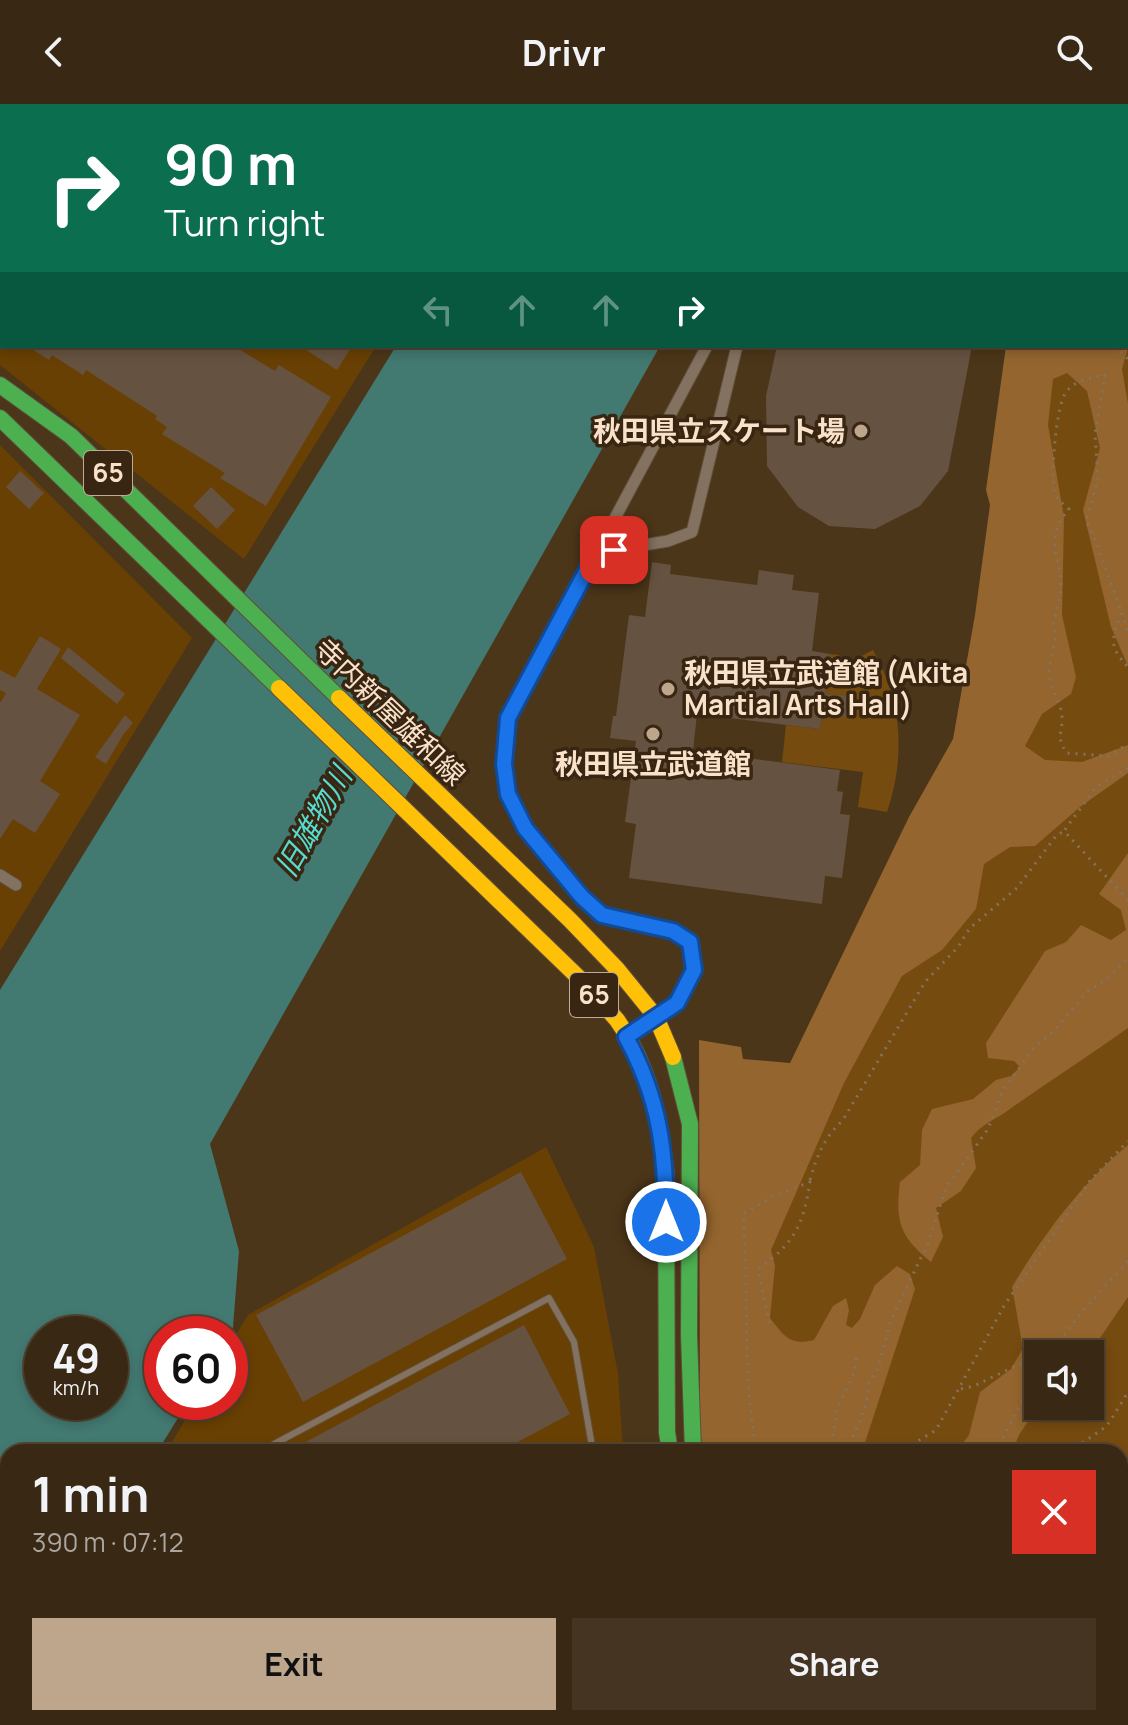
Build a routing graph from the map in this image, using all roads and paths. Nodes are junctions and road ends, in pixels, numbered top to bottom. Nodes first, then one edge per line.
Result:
1 (706, 348) edge
2 (737, 348) edge
3 (0, 385) edge
4 (0, 418) edge
5 (596, 553) junction
6 (1121, 613) junction
7 (1128, 630) edge
8 (1128, 667) edge
9 (1128, 744) edge
10 (1128, 768) edge
11 (1064, 831) junction
12 (0, 875) edge
13 (16, 885) dead end
14 (1128, 900) edge
15 (1128, 958) edge
16 (656, 1017) junction
17 (626, 1037) junction
18 (1128, 1141) edge
19 (810, 1180) dead end
20 (1128, 1261) edge
21 (770, 1326) dead end
22 (1060, 1340) edge
23 (857, 1356) dead end
24 (1024, 1361) edge
25 (959, 1390) junction
26 (1128, 1392) edge
27 (1024, 1398) edge
28 (274, 1444) edge
29 (592, 1444) edge
30 (669, 1444) edge
31 (693, 1444) edge
32 (755, 1444) edge
33 (832, 1444) edge
34 (850, 1444) edge
35 (913, 1444) edge
36 (999, 1444) edge
37 (1081, 1444) edge

1 - 5 street
2 - 5 street
3 - 16 main road, 寺内新屋雄和線 / 65
4 - 17 main road, 65
5 - 16 street
6 - 7 path
6 - 8 path
6 - 9 path
10 - 11 path
11 - 14 path
11 - 19 path
12 - 13 street
15 - 34 path
16 - 17 street
16 - 31 main road, 寺内新屋雄和線 / 65
17 - 30 main road, 65
18 - 25 path
20 - 22 path
21 - 32 path
23 - 33 path
24 - 25 path
25 - 35 path
26 - 37 path
27 - 36 path
28 - 29 lane

